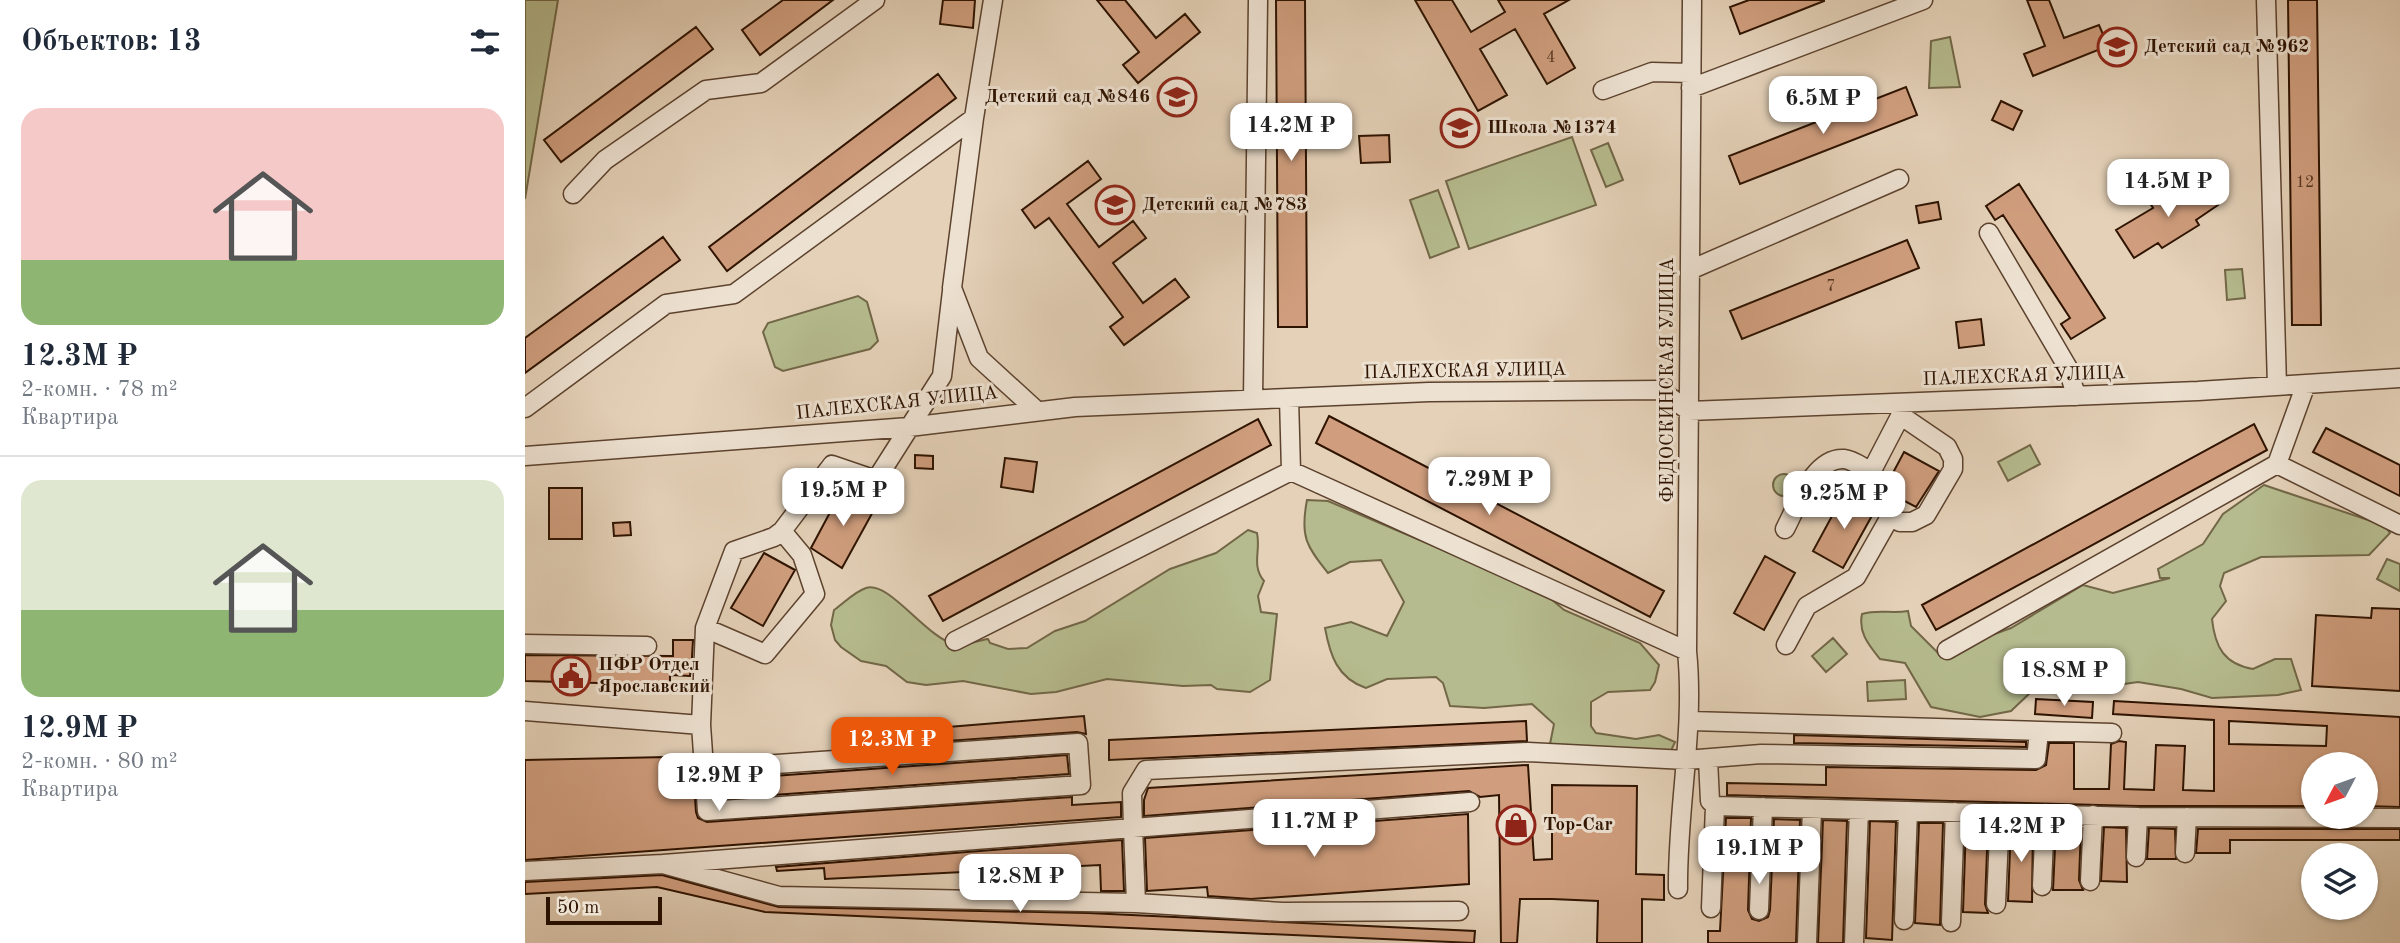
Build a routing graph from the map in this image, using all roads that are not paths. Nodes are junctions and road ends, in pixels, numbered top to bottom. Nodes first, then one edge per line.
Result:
1 (875, 0) edge
2 (993, 0) edge
3 (1258, 0) edge
4 (1692, 0) edge
5 (1923, 0) edge
6 (2266, 0) edge
7 (1691, 80) junction
8 (1603, 90) dead end
9 (974, 118) junction
10 (1899, 179) dead end
11 (573, 194) dead end
12 (1989, 233) dead end
13 (1690, 270) junction
14 (952, 288) junction
15 (2400, 378) edge
16 (2306, 384) junction
17 (2277, 386) junction
18 (2076, 396) junction
19 (1289, 398) junction
20 (1253, 399) junction
21 (525, 408) edge
22 (1904, 409) junction
23 (1037, 411) junction
24 (1689, 411) junction
25 (909, 427) junction
26 (525, 456) edge
27 (2277, 464) junction
28 (1291, 471) junction
29 (1870, 471) junction
30 (1890, 517) junction
31 (2400, 525) edge
32 (1785, 529) dead end
33 (782, 531) junction
34 (705, 628) junction
35 (955, 641) dead end
36 (525, 644) edge
37 (1786, 645) dead end
38 (647, 646) dead end
39 (1947, 650) dead end
40 (1687, 651) junction
41 (525, 710) edge
42 (1690, 721) junction
43 (701, 725) junction
44 (2039, 732) junction
45 (2112, 733) dead end
46 (1708, 758) junction
47 (1686, 760) junction
48 (704, 769) junction
49 (1470, 802) dead end
50 (1715, 806) junction
51 (1763, 807) junction
52 (1812, 808) junction
53 (1859, 810) junction
54 (1908, 811) junction
55 (1955, 812) junction
56 (2000, 813) junction
57 (2045, 814) junction
58 (2093, 816) junction
59 (2138, 817) junction
60 (2187, 817) junction
61 (2400, 818) edge
62 (1133, 828) junction
63 (2185, 853) dead end
64 (2136, 857) dead end
65 (663, 864) junction
66 (525, 871) edge
67 (2090, 881) dead end
68 (2042, 886) dead end
69 (1678, 889) dead end
70 (1136, 903) junction
71 (1996, 904) dead end
72 (1711, 908) dead end
73 (1759, 910) dead end
74 (1459, 911) dead end
75 (1904, 920) dead end
76 (1951, 922) dead end
77 (1807, 943) edge
78 (1854, 943) edge

1 - 11 street
2 - 9 street
3 - 20 street
4 - 7 street, ФЕДОСКИНСКАЯ УЛИЦА
5 - 7 street
6 - 17 street
7 - 8 street
7 - 13 street, ФЕДОСКИНСКАЯ УЛИЦА
9 - 14 street
9 - 21 street
10 - 13 street
12 - 18 street
13 - 24 street, ФЕДОСКИНСКАЯ УЛИЦА
14 - 23 street
14 - 25 street
15 - 16 street, ПАЛЕХСКАЯ УЛИЦА
16 - 17 street, ПАЛЕХСКАЯ УЛИЦА
16 - 27 street
17 - 18 street, ПАЛЕХСКАЯ УЛИЦА
18 - 22 street, ПАЛЕХСКАЯ УЛИЦА
19 - 20 street, ПАЛЕХСКАЯ УЛИЦА
19 - 24 street, ПАЛЕХСКАЯ УЛИЦА
19 - 28 street
20 - 23 street, ПАЛЕХСКАЯ УЛИЦА
22 - 24 street, ПАЛЕХСКАЯ УЛИЦА
22 - 29 street
22 - 30 street
23 - 25 street, ПАЛЕХСКАЯ УЛИЦА
24 - 40 street, ФЕДОСКИНСКАЯ УЛИЦА
25 - 26 street, ПАЛЕХСКАЯ УЛИЦА
25 - 33 street
27 - 31 street
27 - 39 street
28 - 35 street
28 - 40 street
29 - 30 street
29 - 32 street
30 - 37 street
33 - 34 street
33 - 34 street
34 - 43 street
36 - 38 street
40 - 42 street, ФЕДОСКИНСКАЯ УЛИЦА
41 - 43 street
42 - 44 street
42 - 47 street, ФЕДОСКИНСКАЯ УЛИЦА
43 - 48 street
44 - 45 street
44 - 46 street
46 - 47 street
46 - 50 street
47 - 62 street
47 - 69 street, ФЕДОСКИНСКАЯ УЛИЦА
48 - 48 street
49 - 62 street
50 - 51 street
50 - 72 street
51 - 52 street
51 - 73 street
52 - 53 street
52 - 77 street
53 - 54 street
53 - 78 street
54 - 55 street
54 - 75 street
55 - 56 street
55 - 76 street
56 - 57 street
56 - 71 street
57 - 58 street
57 - 68 street
58 - 59 street
58 - 67 street
59 - 60 street
59 - 64 street
60 - 61 street
60 - 63 street
62 - 65 street
62 - 70 street
65 - 66 street
65 - 70 street
70 - 74 street

